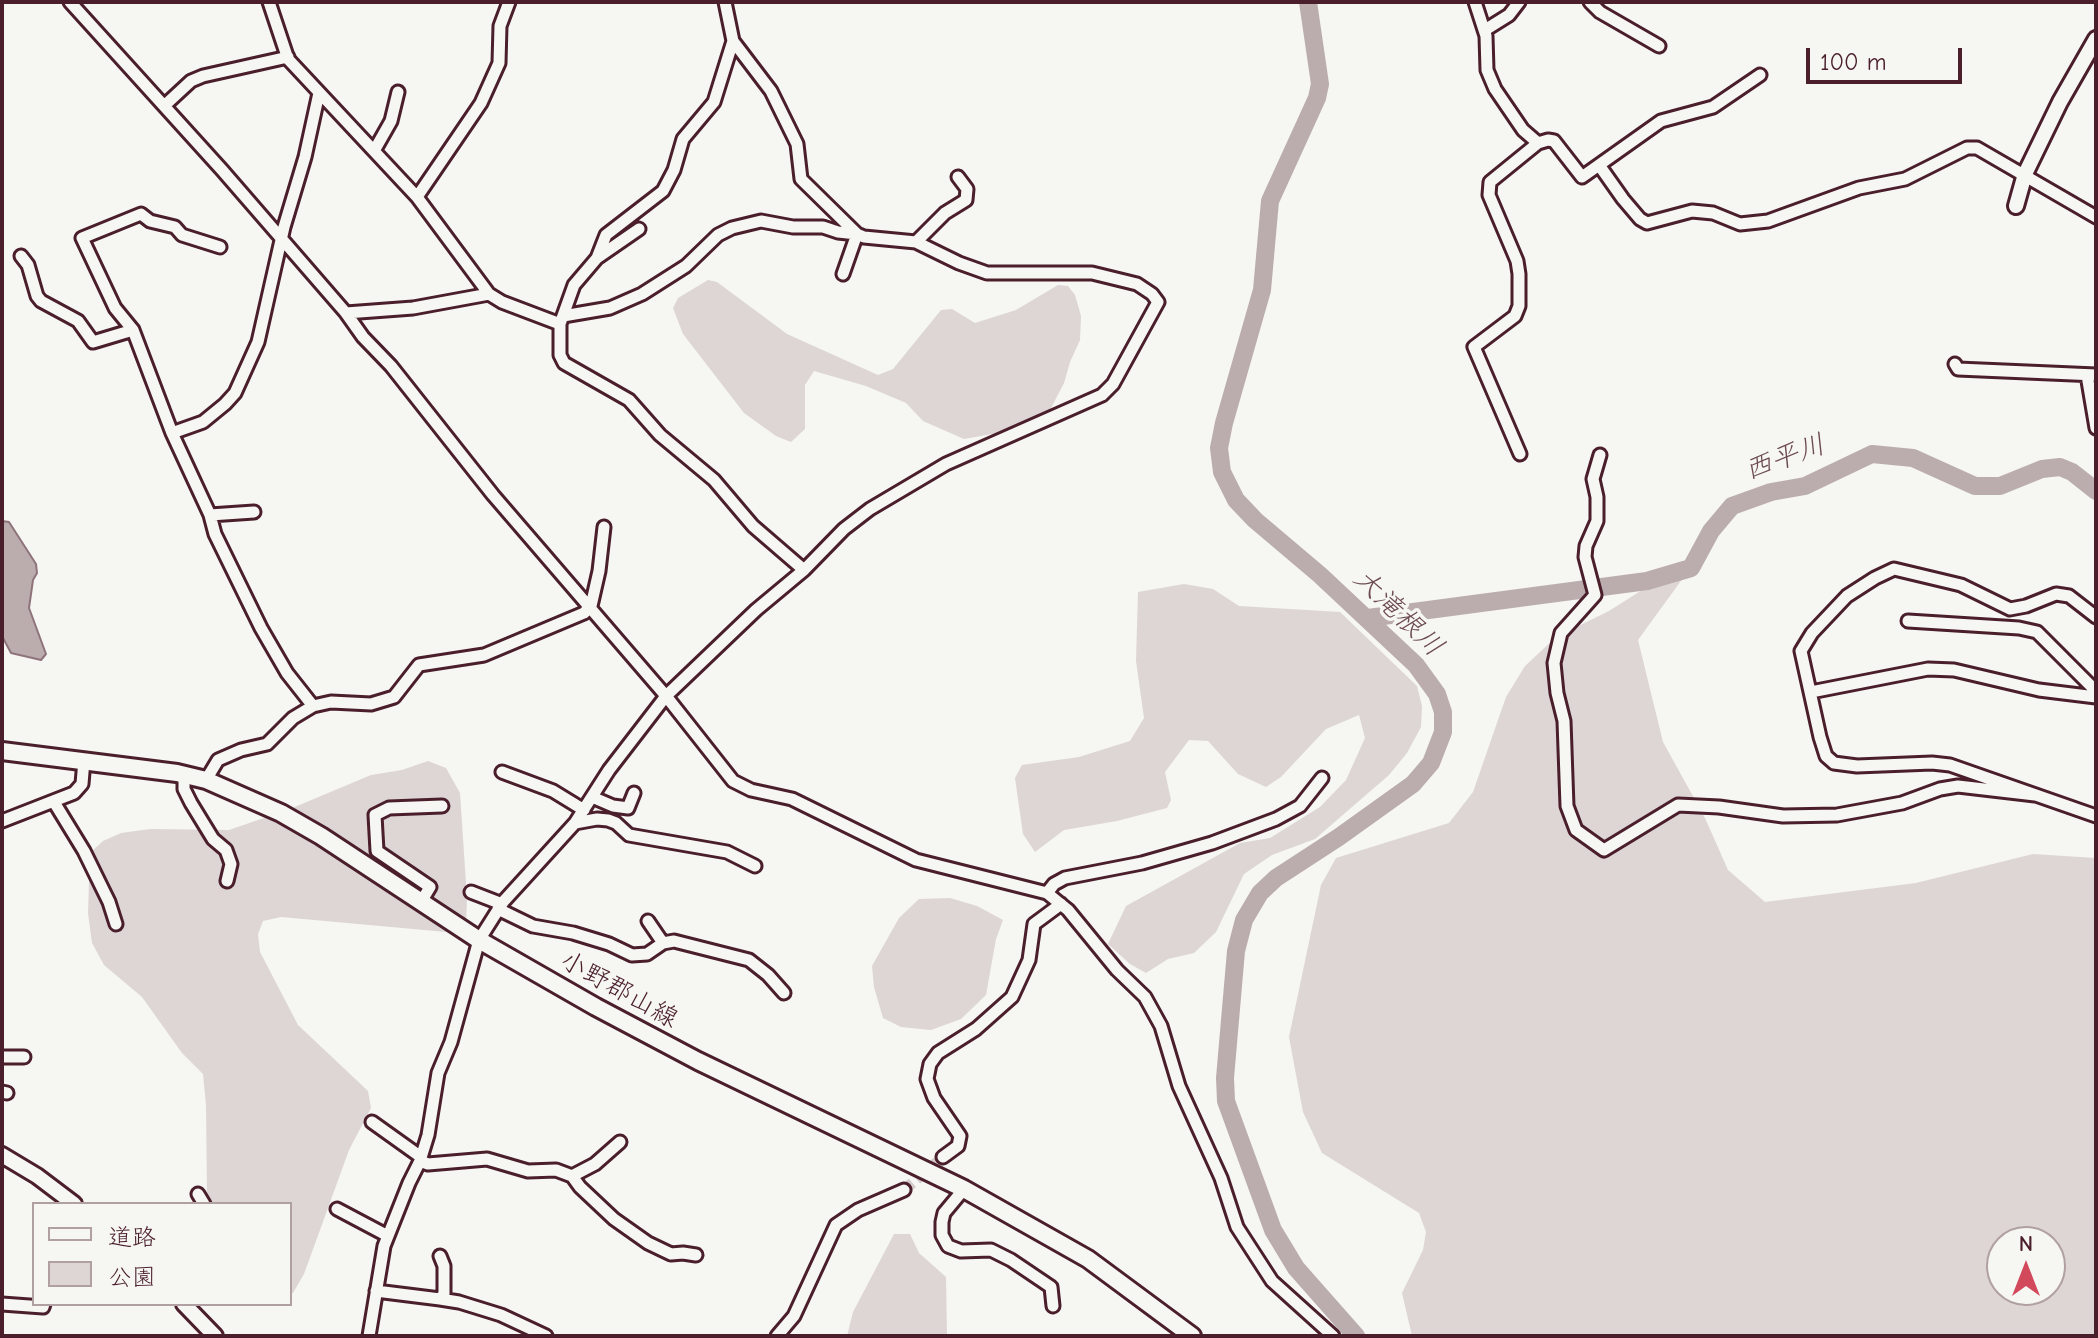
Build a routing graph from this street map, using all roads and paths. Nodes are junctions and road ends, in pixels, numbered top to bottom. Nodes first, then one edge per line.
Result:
1 (70, 2) edge
2 (269, 2) edge
3 (509, 2) edge
4 (725, 2) edge
5 (1475, 2) edge
6 (1519, 2) edge
7 (1590, 2) edge
8 (1485, 30) junction
9 (2096, 39) edge
10 (733, 41) junction
11 (1659, 46) dead end
12 (288, 57) junction
13 (1760, 75) dead end
14 (398, 92) dead end
15 (319, 93) junction
16 (164, 106) junction
17 (1538, 143) junction
18 (374, 151) junction
19 (1599, 165) junction
20 (2025, 174) junction
21 (958, 177) dead end
22 (417, 197) junction
23 (2016, 206) dead end
24 (2096, 217) edge
25 (639, 229) dead end
26 (857, 234) junction
27 (282, 240) junction
28 (916, 242) junction
29 (220, 247) dead end
30 (21, 256) dead end
31 (597, 258) junction
32 (843, 274) dead end
33 (489, 294) junction
34 (346, 313) junction
35 (561, 320) junction
36 (133, 330) junction
37 (1955, 364) dead end
38 (2092, 375) edge
39 (2096, 428) edge
40 (172, 433) junction
41 (1520, 454) dead end
42 (1600, 455) dead end
43 (254, 512) dead end
44 (210, 515) junction
45 (604, 527) dead end
46 (804, 570) junction
47 (591, 606) junction
48 (2096, 617) edge
49 (1908, 621) dead end
50 (1811, 692) junction
51 (2096, 694) edge
52 (666, 696) junction
53 (313, 706) junction
54 (2, 751) edge
55 (84, 760) junction
56 (502, 772) dead end
57 (184, 775) junction
58 (1322, 778) dead end
59 (206, 780) junction
60 (634, 793) dead end
61 (2035, 795) junction
62 (592, 797) junction
63 (54, 802) junction
64 (442, 806) dead end
65 (584, 810) junction
66 (2096, 816) edge
67 (2, 821) edge
68 (575, 823) junction
69 (755, 866) dead end
70 (227, 881) dead end
71 (471, 892) dead end
72 (1047, 893) junction
73 (421, 902) junction
74 (1061, 904) junction
75 (500, 907) junction
76 (648, 921) dead end
77 (116, 924) dead end
78 (479, 940) junction
79 (663, 943) junction
80 (784, 993) dead end
81 (2, 1057) edge
82 (24, 1057) dead end
83 (372, 1122) dead end
84 (620, 1142) dead end
85 (2, 1155) edge
86 (943, 1157) tunnel mouth
87 (420, 1159) junction
88 (572, 1176) junction
89 (964, 1189) junction
90 (904, 1190) tunnel mouth
91 (71, 1202) edge
92 (337, 1209) dead end
93 (388, 1236) junction
94 (696, 1255) dead end
95 (440, 1256) dead end
96 (376, 1291) junction
97 (440, 1299) junction
98 (2, 1304) edge
99 (43, 1306) edge
100 (186, 1306) edge
101 (1053, 1306) dead end
102 (215, 1336) edge
103 (369, 1336) edge
104 (546, 1336) edge
105 (777, 1336) edge
106 (1192, 1336) edge
107 (1333, 1336) edge

1 - 16 street
2 - 12 street
3 - 22 street
4 - 10 street
5 - 8 street
6 - 8 street
7 - 11 street
8 - 17 street
9 - 20 street
10 - 26 street
10 - 31 street
12 - 15 street
12 - 16 street
13 - 19 street
14 - 18 street
15 - 18 street
15 - 27 street
16 - 27 street
17 - 19 street
17 - 41 street
18 - 22 street
19 - 20 street
20 - 23 street
20 - 24 street
21 - 28 street
22 - 33 street
25 - 31 street
26 - 28 street
26 - 32 street
26 - 35 street
27 - 34 street
27 - 40 street
28 - 46 street
29 - 36 street
30 - 36 street
31 - 35 street
33 - 34 street
33 - 35 street
34 - 47 street
35 - 46 street
36 - 40 street
37 - 38 street
38 - 39 street
40 - 44 street
42 - 61 street
43 - 44 street
44 - 53 street
45 - 47 street
46 - 52 street
47 - 52 street
47 - 53 street
48 - 50 street
49 - 51 street
50 - 51 street
50 - 61 street
52 - 62 street
52 - 72 street
53 - 59 street
54 - 55 main road, 小野郡山線
55 - 57 main road, 小野郡山線
55 - 63 street
56 - 65 street
57 - 59 main road, 小野郡山線
57 - 70 street
58 - 72 street
59 - 73 main road, 小野郡山線
60 - 62 street
61 - 66 street
62 - 65 street
63 - 67 street
63 - 77 street
64 - 73 street
65 - 68 street
68 - 69 street
68 - 75 street
71 - 75 street
72 - 74 street
73 - 78 main road, 小野郡山線
74 - 86 street
74 - 107 street
75 - 78 street
75 - 79 street
76 - 79 street
78 - 87 street
78 - 89 main road, 小野郡山線
79 - 80 street
81 - 82 street
83 - 87 street
84 - 88 street
85 - 91 street
87 - 88 street
87 - 93 street
88 - 94 street
89 - 101 street
89 - 106 main road, 小野郡山線
90 - 105 street
92 - 93 street
93 - 96 street
95 - 97 street
96 - 97 street
96 - 103 street
97 - 104 street
98 - 99 street
100 - 102 street

